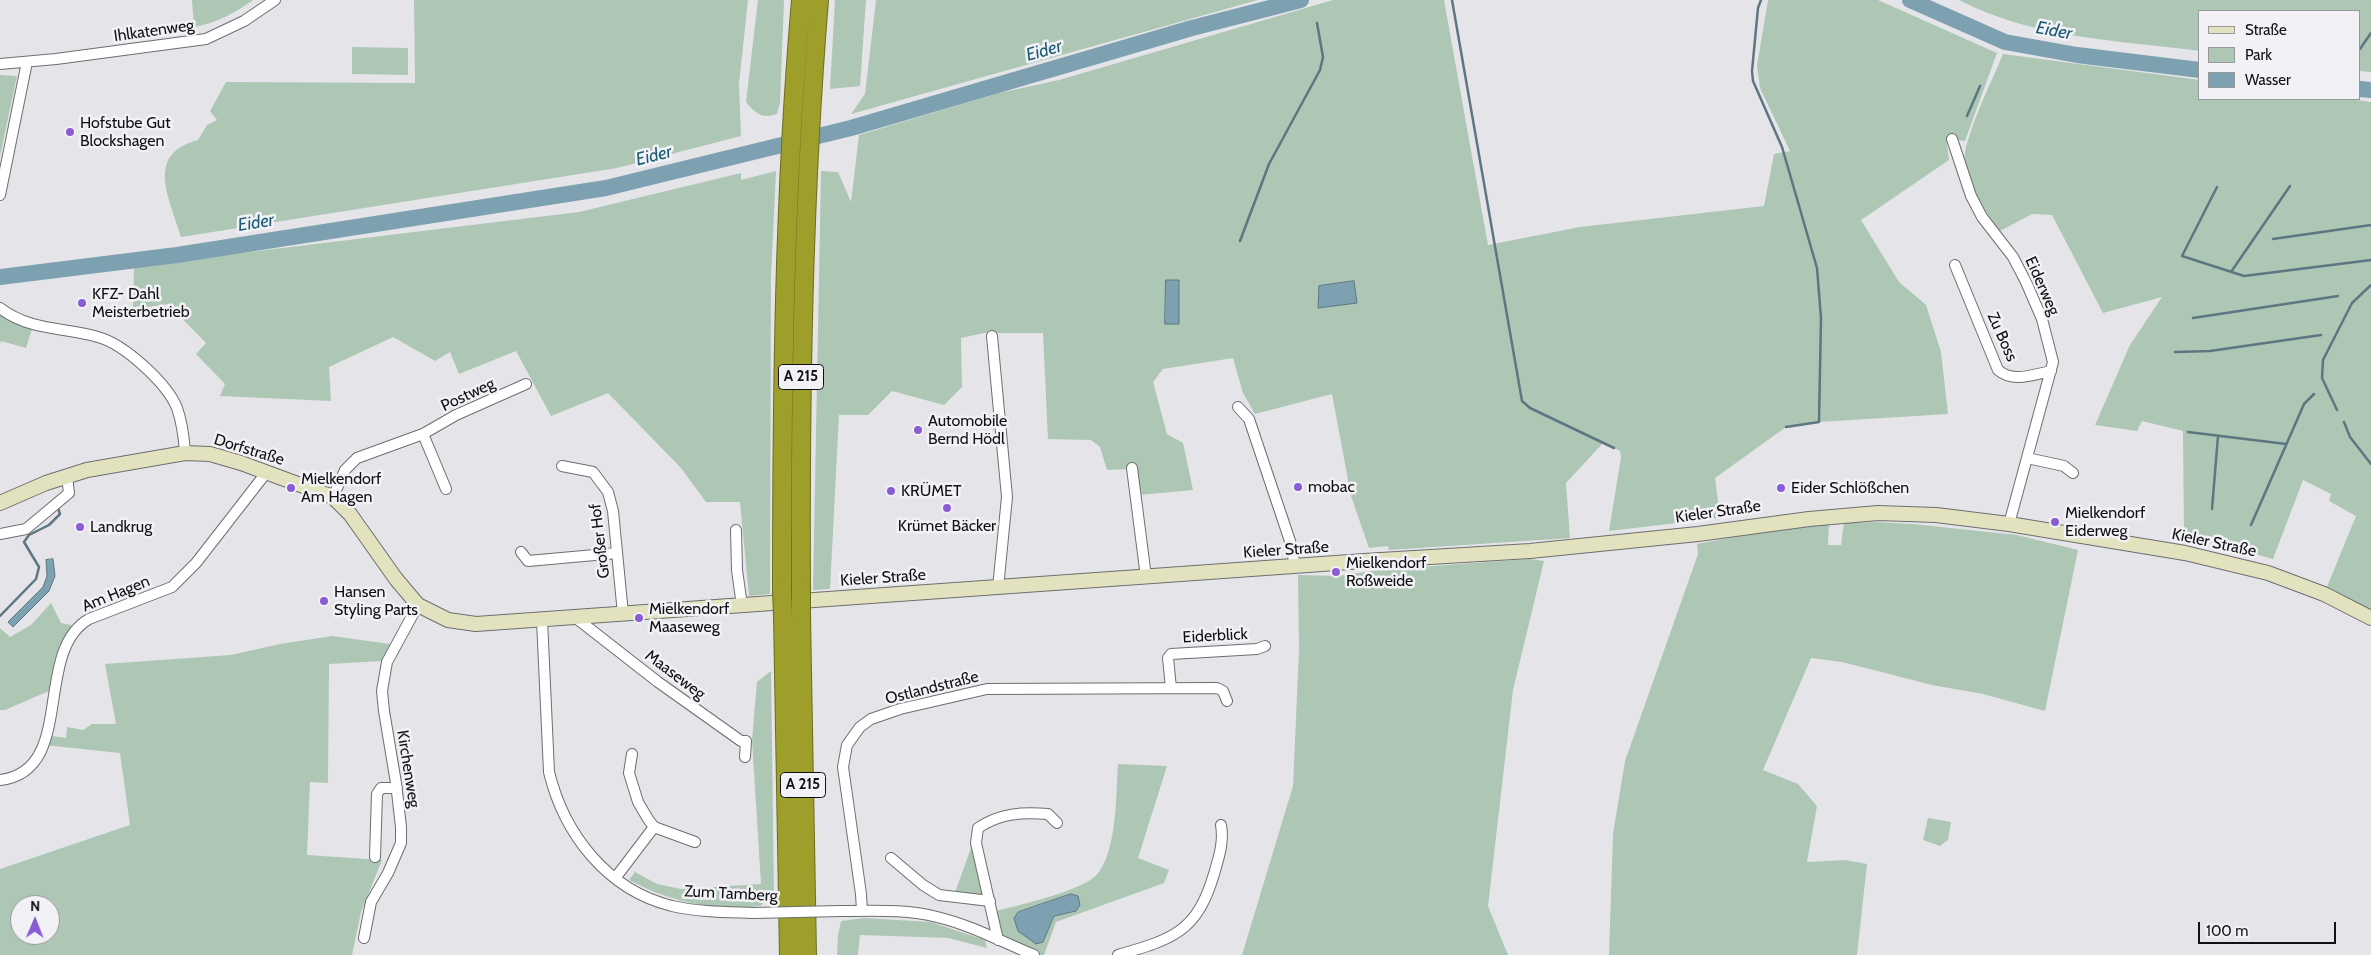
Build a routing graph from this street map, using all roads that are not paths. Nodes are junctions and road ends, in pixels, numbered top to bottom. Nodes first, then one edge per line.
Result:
1 (275, 0) edge
2 (801, 0) edge
3 (819, 0) edge
4 (27, 62) junction
5 (0, 64) edge
6 (1952, 139) dead end
7 (0, 195) edge
8 (1955, 265) dead end
9 (0, 308) edge
10 (992, 336) dead end
11 (2050, 371) junction
12 (526, 384) dead end
13 (1238, 407) dead end
14 (423, 434) junction
15 (185, 453) junction
16 (2028, 458) junction
17 (562, 466) dead end
18 (1132, 468) dead end
19 (266, 473) junction
20 (2073, 474) dead end
21 (67, 476) junction
22 (446, 489) dead end
23 (333, 498) junction
24 (0, 503) edge
25 (2009, 524) junction
26 (736, 530) dead end
27 (0, 534) edge
28 (521, 552) dead end
29 (617, 553) junction
30 (1294, 567) junction
31 (1146, 577) junction
32 (998, 588) junction
33 (418, 605) junction
34 (742, 606) junction
35 (619, 614) junction
36 (576, 618) junction
37 (2371, 618) edge
38 (542, 620) junction
39 (1265, 646) dead end
40 (1171, 688) junction
41 (1227, 701) dead end
42 (632, 754) dead end
43 (746, 757) dead end
44 (0, 780) edge
45 (397, 788) junction
46 (1057, 823) dead end
47 (1220, 825) dead end
48 (654, 827) junction
49 (695, 842) dead end
50 (375, 857) dead end
51 (891, 858) dead end
52 (616, 878) junction
53 (990, 901) junction
54 (862, 911) junction
55 (364, 938) dead end
56 (998, 940) junction
57 (789, 955) edge
58 (807, 955) edge
59 (1034, 955) edge
60 (1118, 955) edge

1 - 4 street, Ihlkatenweg
2 - 57 highway, A 215, bridge
3 - 58 highway, A 215, bridge
4 - 5 street, Ihlkatenweg
4 - 7 street
6 - 11 street, Eiderweg
8 - 11 street, Zu Boss
9 - 15 street
10 - 32 street
11 - 16 street, Eiderweg
12 - 14 street, Postweg
13 - 30 street
14 - 22 street
14 - 23 street, Postweg
15 - 19 street, Dorfstraße
15 - 21 street, Dorfstraße
16 - 20 street
16 - 25 street, Eiderweg
17 - 29 street, Großer Hof
18 - 31 street
19 - 23 street, Dorfstraße
19 - 44 street, Am Hagen
21 - 24 street, Dorfstraße
21 - 27 street
23 - 33 street, Dorfstraße
25 - 30 street, Kieler Straße
25 - 37 street, Kieler Straße
26 - 34 street
28 - 29 street
29 - 35 street, Großer Hof
30 - 31 street, Kieler Straße
31 - 32 street, Kieler Straße
32 - 34 street, Kieler Straße
33 - 38 street, Dorfstraße
33 - 45 street, Kirchenweg
34 - 35 street, Kieler Straße
35 - 36 street, Dorfstraße
36 - 38 street, Dorfstraße
36 - 43 street, Maaseweg
38 - 52 street, Zum Tamberg
39 - 40 street, Eiderblick
40 - 41 street, Ostlandstraße
40 - 54 street, Ostlandstraße
42 - 48 street
45 - 50 street
45 - 55 street, Kirchenweg
46 - 53 street
47 - 60 street
48 - 49 street
48 - 52 street
51 - 53 street
52 - 54 street, Zum Tamberg, bridge
53 - 56 street
54 - 56 street, Zum Tamberg
56 - 59 street, Zum Tamberg

